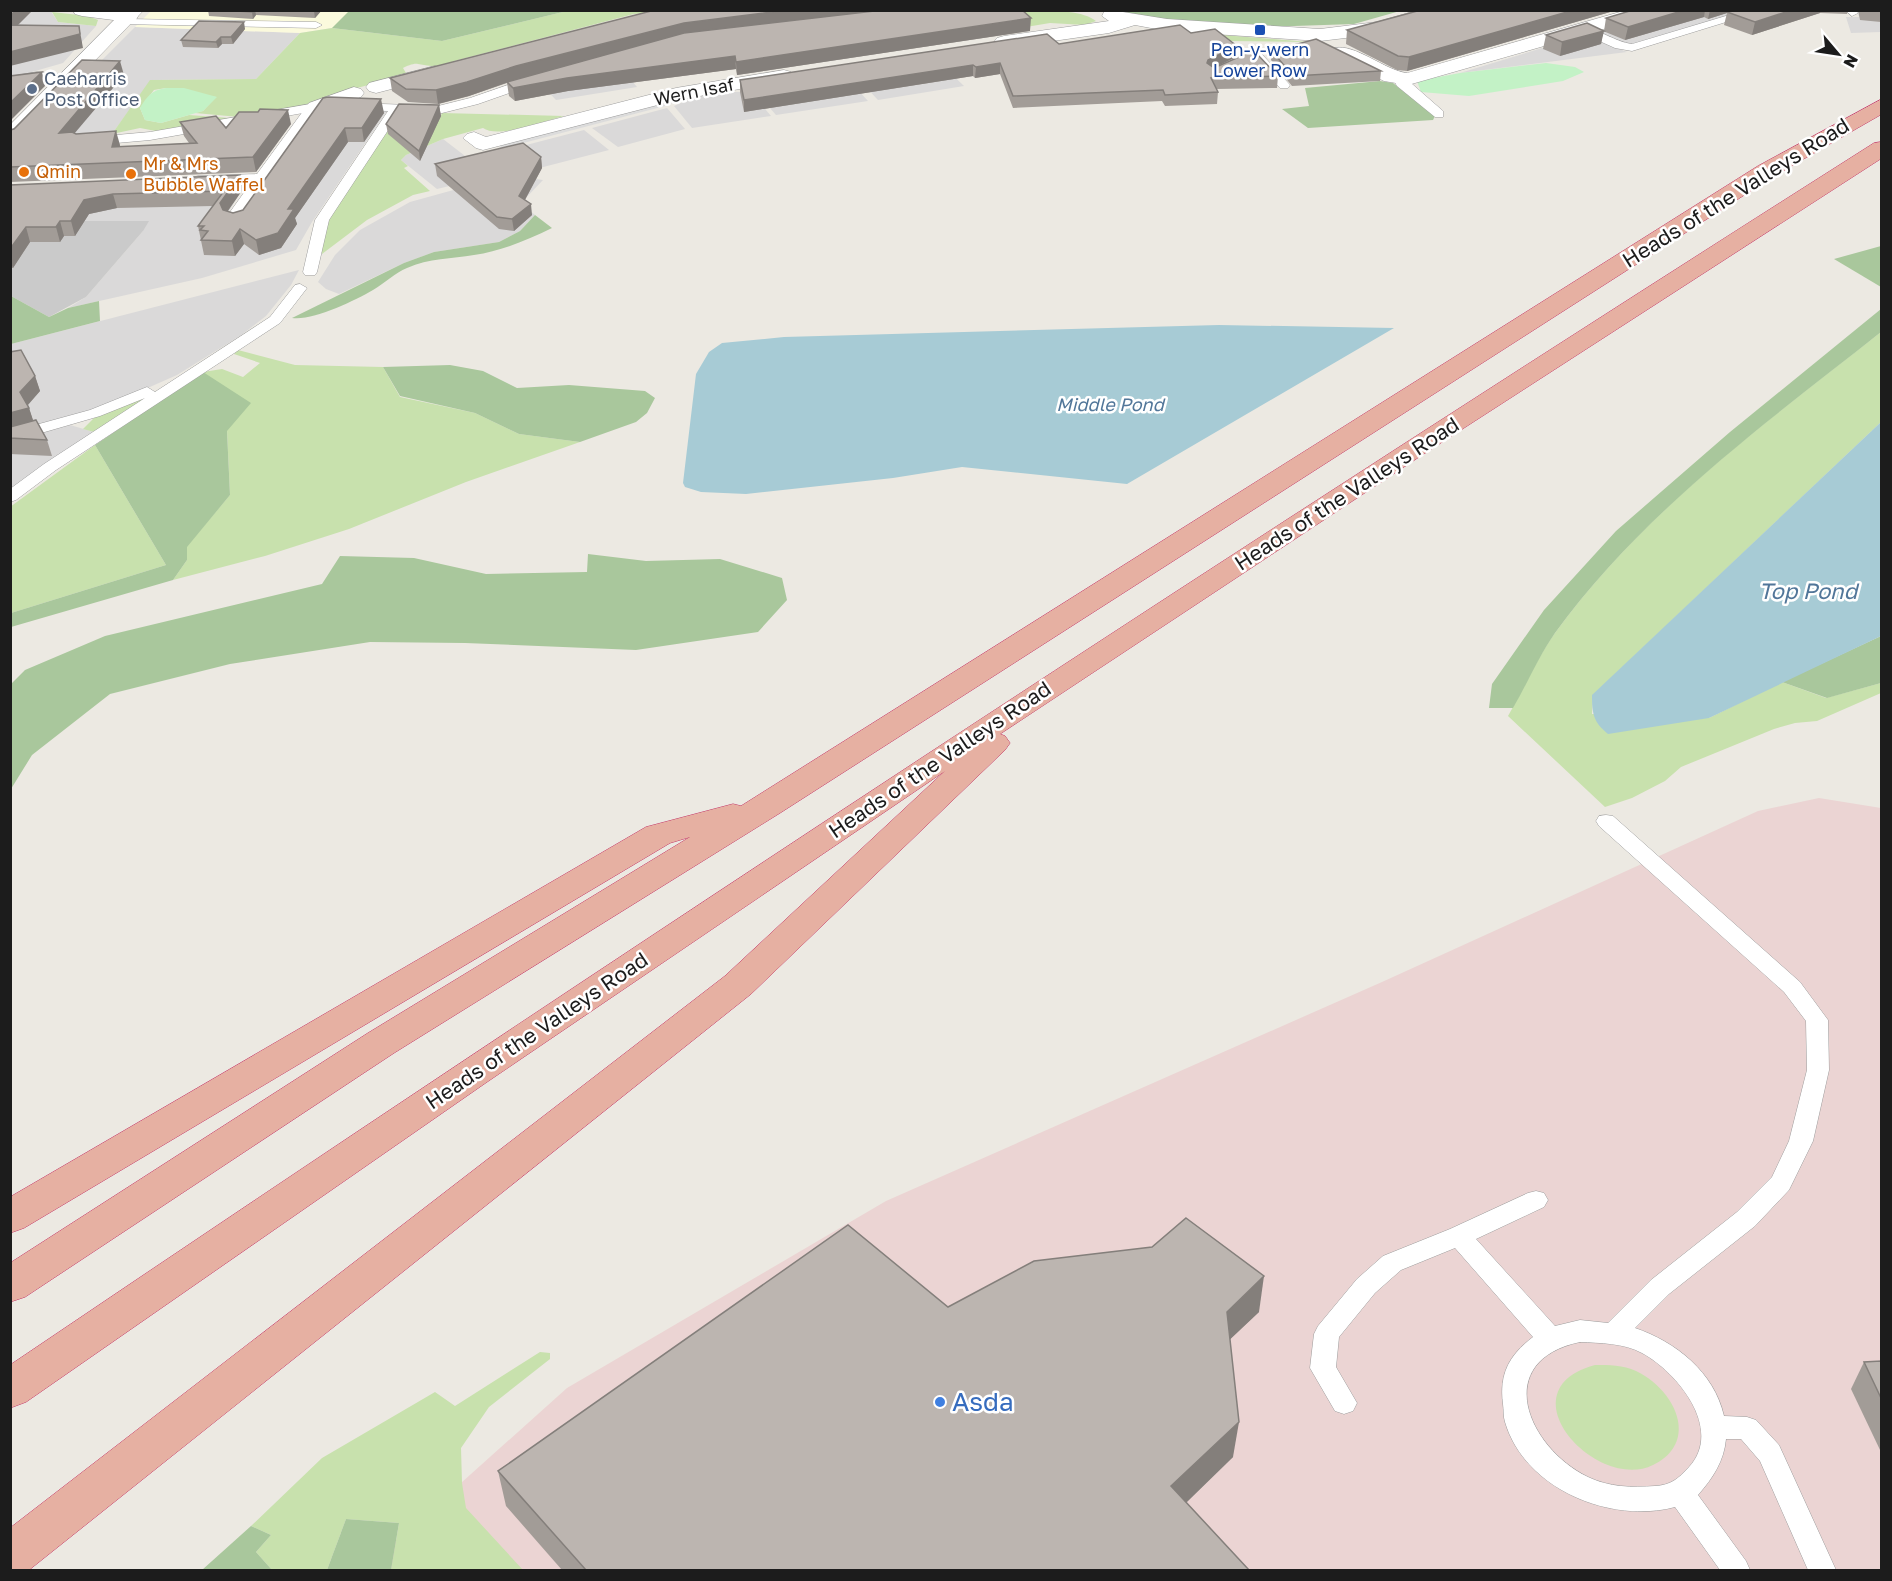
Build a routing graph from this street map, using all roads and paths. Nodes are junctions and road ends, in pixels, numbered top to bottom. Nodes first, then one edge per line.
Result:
1 (82, 10) edge
2 (1441, 10) edge
3 (1649, 10) edge
4 (1760, 10) edge
5 (1085, 12) dead end
6 (130, 16) edge
7 (1132, 19) junction
8 (316, 25) dead end
9 (1581, 30) junction
10 (1322, 39) junction
11 (985, 45) edge
12 (1249, 57) joint
13 (456, 66) edge
14 (800, 74) edge
15 (544, 78) edge
16 (67, 79) junction
17 (1399, 79) junction
18 (10, 83) edge
19 (1284, 86) dead end
20 (376, 87) dead end
21 (354, 93) dead end
22 (483, 98) junction
23 (507, 99) edge
24 (318, 105) junction
25 (1881, 105) edge
26 (396, 108) junction
27 (1439, 114) dead end
28 (10, 137) edge
29 (474, 138) dead end
30 (80, 142) edge
31 (1881, 148) edge
32 (262, 180) junction
33 (182, 183) edge
34 (236, 219) edge
35 (310, 272) dead end
36 (300, 288) dead end
37 (181, 380) junction
38 (10, 437) edge
39 (10, 497) edge
40 (1063, 678) junction
41 (768, 805) junction
42 (1606, 821) dead end
43 (1536, 1200) dead end
44 (10, 1217) edge
45 (1459, 1236) junction
46 (10, 1285) edge
47 (1614, 1333) junction
48 (1551, 1339) junction
49 (10, 1389) edge
50 (1344, 1403) dead end
51 (1715, 1427) junction
52 (1681, 1493) junction
53 (10, 1557) edge
54 (1737, 1570) edge
55 (1822, 1570) edge

1 - 6 street
2 - 10 street
3 - 9 street
4 - 9 lane
5 - 7 street
6 - 8 lane
6 - 16 street
7 - 10 street
7 - 11 street
9 - 17 street
10 - 12 street
10 - 17 street
12 - 19 lane
13 - 20 street
14 - 29 street, Wern Isaf
15 - 22 lane
16 - 18 street
16 - 28 street
17 - 27 lane
21 - 24 street
22 - 23 lane
22 - 26 lane
24 - 26 lane
24 - 30 lane
24 - 32 street
25 - 41 highway, Heads of the Valleys Road
26 - 35 lane
31 - 40 highway, Heads of the Valleys Road
32 - 33 street
32 - 34 street
36 - 37 lane
37 - 38 lane
37 - 39 lane
40 - 49 highway, Heads of the Valleys Road
40 - 53 highway
41 - 44 highway
41 - 46 highway, Heads of the Valleys Road
42 - 47 lane
43 - 45 lane
45 - 48 lane
45 - 50 lane
47 - 48 lane
47 - 51 lane
48 - 52 lane
51 - 52 lane
51 - 55 lane
52 - 54 lane

